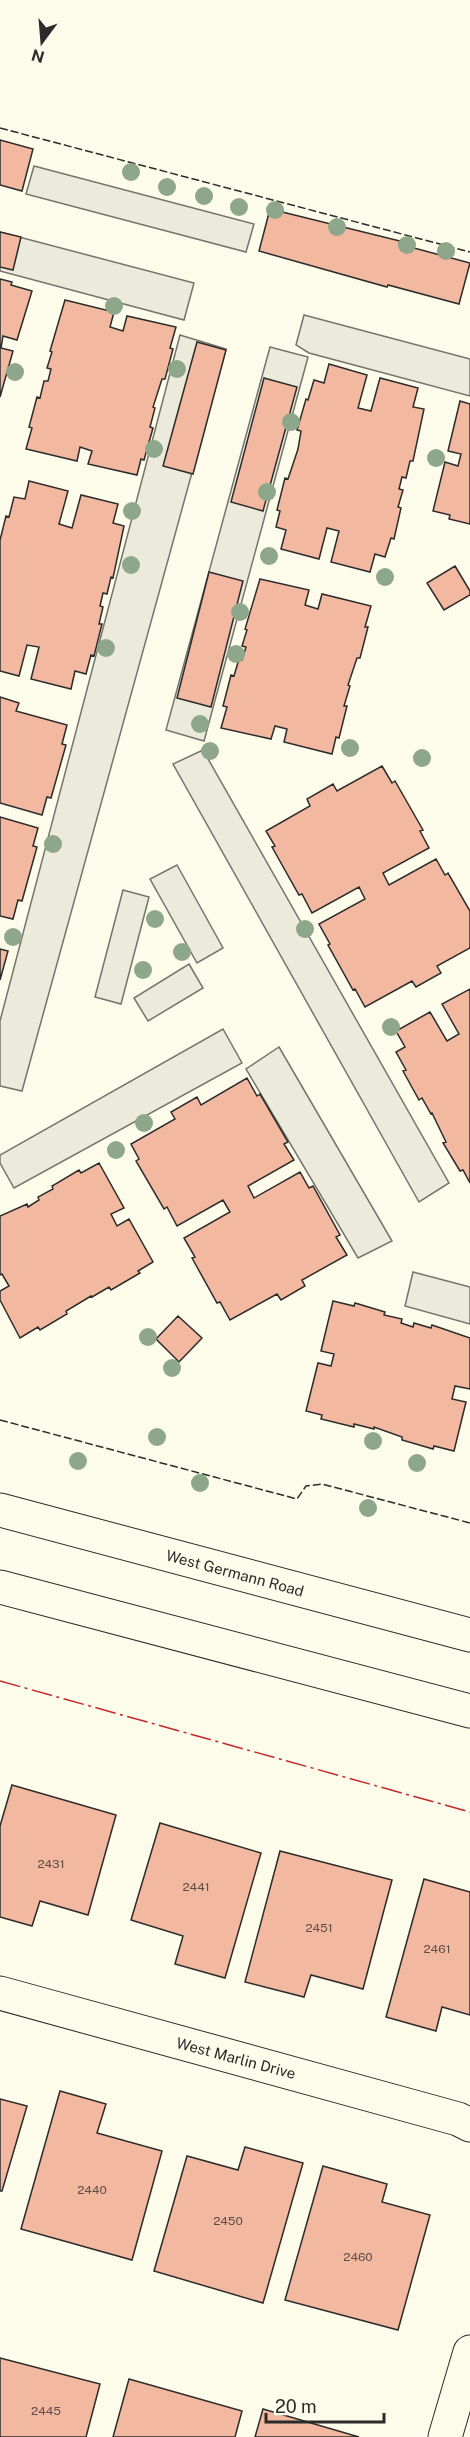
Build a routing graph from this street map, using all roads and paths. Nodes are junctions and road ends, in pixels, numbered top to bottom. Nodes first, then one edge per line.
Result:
1 (0, 1510) edge
2 (0, 1587) edge
3 (470, 1635) edge
4 (470, 1711) edge
5 (0, 1993) edge
6 (470, 2126) edge
7 (470, 2352) edge
8 (455, 2423) edge

1 - 3 main road, West Germann Road
2 - 4 main road
5 - 6 main road, West Marlin Drive
7 - 8 main road

